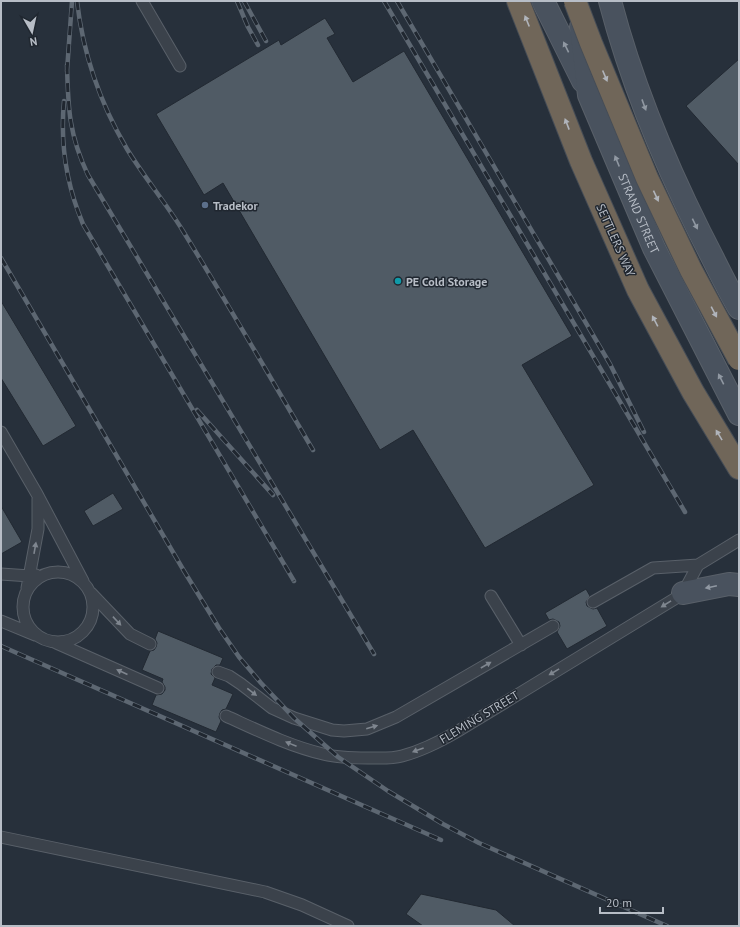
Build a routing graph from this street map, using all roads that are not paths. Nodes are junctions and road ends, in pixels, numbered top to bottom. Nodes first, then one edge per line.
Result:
1 (142, 1) edge
2 (518, 1) edge
3 (543, 1) edge
4 (577, 1) edge
5 (610, 1) edge
6 (180, 66) dead end
7 (590, 95) junction
8 (739, 308) edge
9 (739, 359) edge
10 (739, 414) edge
11 (1, 432) edge
12 (739, 468) edge
13 (37, 494) junction
14 (739, 540) edge
15 (698, 564) junction
16 (54, 572) junction
17 (1, 574) edge
18 (30, 576) junction
19 (739, 585) edge
20 (87, 588) junction
21 (683, 593) junction
22 (492, 596) dead end
23 (24, 600) junction
24 (594, 602) dead end
25 (1, 621) edge
26 (553, 626) dead end
27 (41, 638) junction
28 (53, 641) junction
29 (150, 644) dead end
30 (521, 644) junction
31 (218, 672) dead end
32 (158, 688) dead end
33 (226, 716) dead end
34 (1, 837) edge
35 (348, 926) edge

1 - 6 lane
12 -> 2 highway, SETTLERS WAY
7 -> 3 street
4 - 7 street, STRAND STREET
4 -> 9 highway, bridge
5 -> 8 street
10 -> 7 street, STRAND STREET
11 - 13 lane
18 -> 13 lane
13 - 20 lane
14 - 15 lane
15 - 21 lane
15 - 24 lane
16 - 18 lane
16 - 20 lane
16 - 23 lane
17 - 18 lane
18 - 23 lane
19 -> 21 street
20 - 28 lane
20 -> 29 lane
21 -> 33 lane, FLEMING STREET
22 - 30 lane
23 - 27 lane
25 - 27 lane
26 - 30 lane
27 - 28 lane
32 -> 28 lane
31 -> 30 lane
34 - 35 lane

